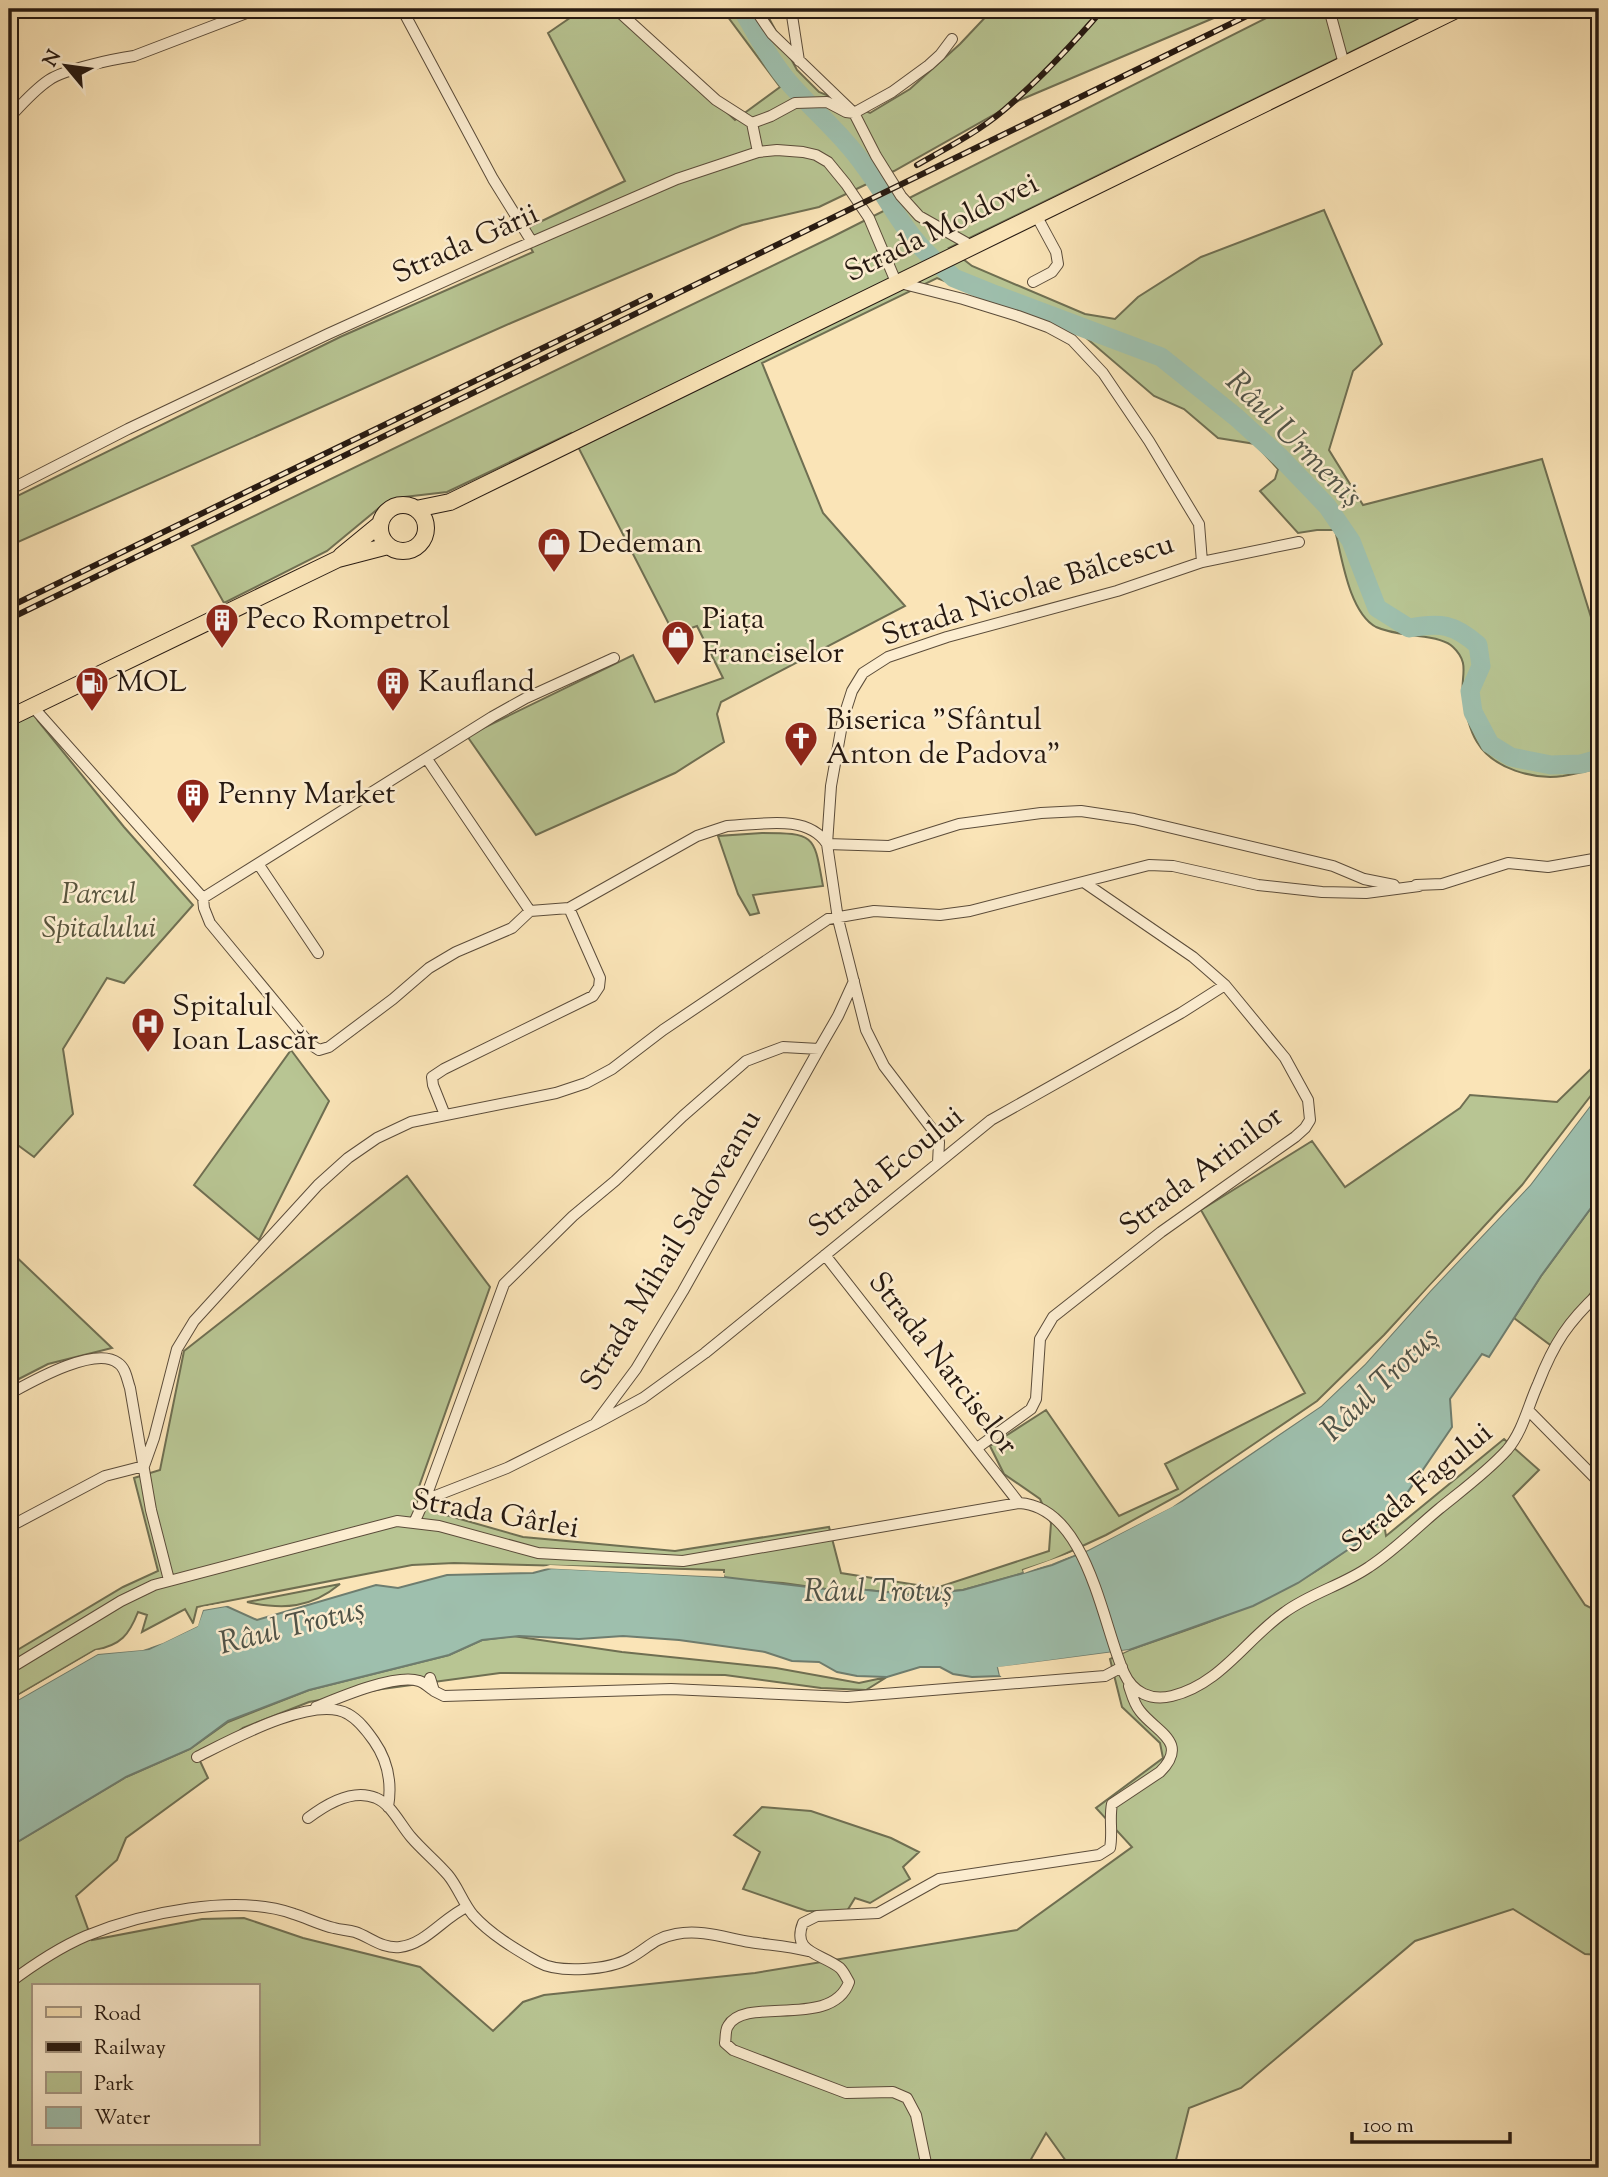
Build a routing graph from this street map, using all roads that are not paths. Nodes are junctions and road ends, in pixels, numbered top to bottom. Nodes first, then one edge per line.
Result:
1 (257, 9) edge
2 (402, 9) edge
3 (616, 9) edge
4 (755, 9) edge
5 (791, 9) edge
6 (1329, 9) edge
7 (1458, 9) edge
8 (952, 39) dead end
9 (799, 62) junction
10 (1344, 64) junction
11 (854, 113) junction
12 (9, 118) edge
13 (752, 123) junction
14 (758, 152) junction
15 (1036, 215) junction
16 (533, 242) junction
17 (972, 246) junction
18 (896, 282) junction
19 (1033, 282) dead end
20 (9, 490) edge
21 (450, 502) junction
22 (416, 509) junction
23 (380, 524) junction
24 (426, 528) junction
25 (1299, 542) dead end
26 (388, 546) junction
27 (338, 559) junction
28 (1202, 562) junction
29 (614, 658) dead end
30 (33, 707) junction
31 (9, 718) edge
32 (427, 759) junction
33 (827, 844) junction
34 (1599, 858) edge
35 (259, 864) junction
36 (1085, 883) junction
37 (1419, 886) junction
38 (203, 898) junction
39 (569, 908) junction
40 (530, 911) junction
41 (838, 919) junction
42 (318, 953) dead end
43 (854, 981) junction
44 (1225, 985) junction
45 (819, 1049) junction
46 (445, 1115) junction
47 (938, 1163) junction
48 (825, 1255) junction
49 (1599, 1293) edge
50 (9, 1394) edge
51 (1528, 1410) junction
52 (595, 1423) junction
53 (977, 1448) junction
54 (144, 1466) junction
55 (1599, 1482) edge
56 (425, 1500) junction
57 (1019, 1503) junction
58 (414, 1522) junction
59 (9, 1527) edge
60 (169, 1580) junction
61 (9, 1669) edge
62 (1124, 1672) junction
63 (430, 1678) dead end
64 (433, 1690) junction
65 (309, 1710) junction
66 (197, 1757) dead end
67 (388, 1807) junction
68 (308, 1818) dead end
69 (467, 1907) junction
70 (808, 1951) junction
71 (9, 1983) edge
72 (927, 2168) edge

1 - 12 street
2 - 16 street
3 - 13 street
4 - 9 street
5 - 9 street
6 - 10 street
7 - 10 main road, Strada Moldovei
8 - 11 street
9 - 11 street
10 - 15 main road, Strada Moldovei
11 - 13 street
11 - 17 street
13 - 14 street
14 - 16 street, Strada Gării
14 - 18 street, Strada Gării
15 - 17 main road, Strada Moldovei
15 - 19 street
16 - 20 street, Strada Gării
17 - 18 main road, Strada Moldovei
18 - 21 main road, Strada Moldovei
18 - 28 street
21 - 22 main road, Strada Moldovei
21 - 24 main road, Strada Moldovei
22 - 23 main road
22 - 24 main road
23 - 26 main road
23 - 27 main road
24 - 26 main road
25 - 28 street, Strada Nicolae Bălcescu
26 - 27 main road
27 - 30 main road
28 - 33 street, Strada Nicolae Bălcescu
29 - 32 street
30 - 31 main road
30 - 38 street
32 - 35 street
32 - 40 street
33 - 37 street
33 - 39 street
33 - 41 street, Strada Nicolae Bălcescu
34 - 37 street
35 - 38 street
35 - 42 street
36 - 37 street
36 - 41 street
36 - 44 street, Strada Arinilor
38 - 40 street
39 - 40 street
39 - 46 street
41 - 43 street, Strada Nicolae Bălcescu
41 - 46 street
43 - 45 street, Strada Mihail Sadoveanu
43 - 47 street, Strada Nicolae Bălcescu
44 - 47 street, Strada Ecoului
44 - 53 street, Strada Arinilor
45 - 52 street, Strada Mihail Sadoveanu
45 - 56 street, Strada Mihail Sadoveanu
46 - 54 street
47 - 48 street, Strada Ecoului
48 - 52 street, Strada Ecoului
48 - 53 street, Strada Narciselor
49 - 51 street, Strada Fagului
50 - 54 street
51 - 55 street
51 - 62 street, Strada Fagului
52 - 56 street, Strada Mihail Sadoveanu
53 - 57 street, Strada Narciselor
54 - 59 street
54 - 60 street
56 - 58 street, Strada Mihail Sadoveanu
57 - 58 street, Strada Gârlei
57 - 62 street
58 - 60 street, Strada Gârlei
60 - 61 street, Strada Gârlei
62 - 64 street
62 - 70 street
63 - 64 street
64 - 65 street
65 - 66 street
65 - 67 street
67 - 68 street
67 - 69 street
69 - 70 street
69 - 71 street
70 - 72 street

